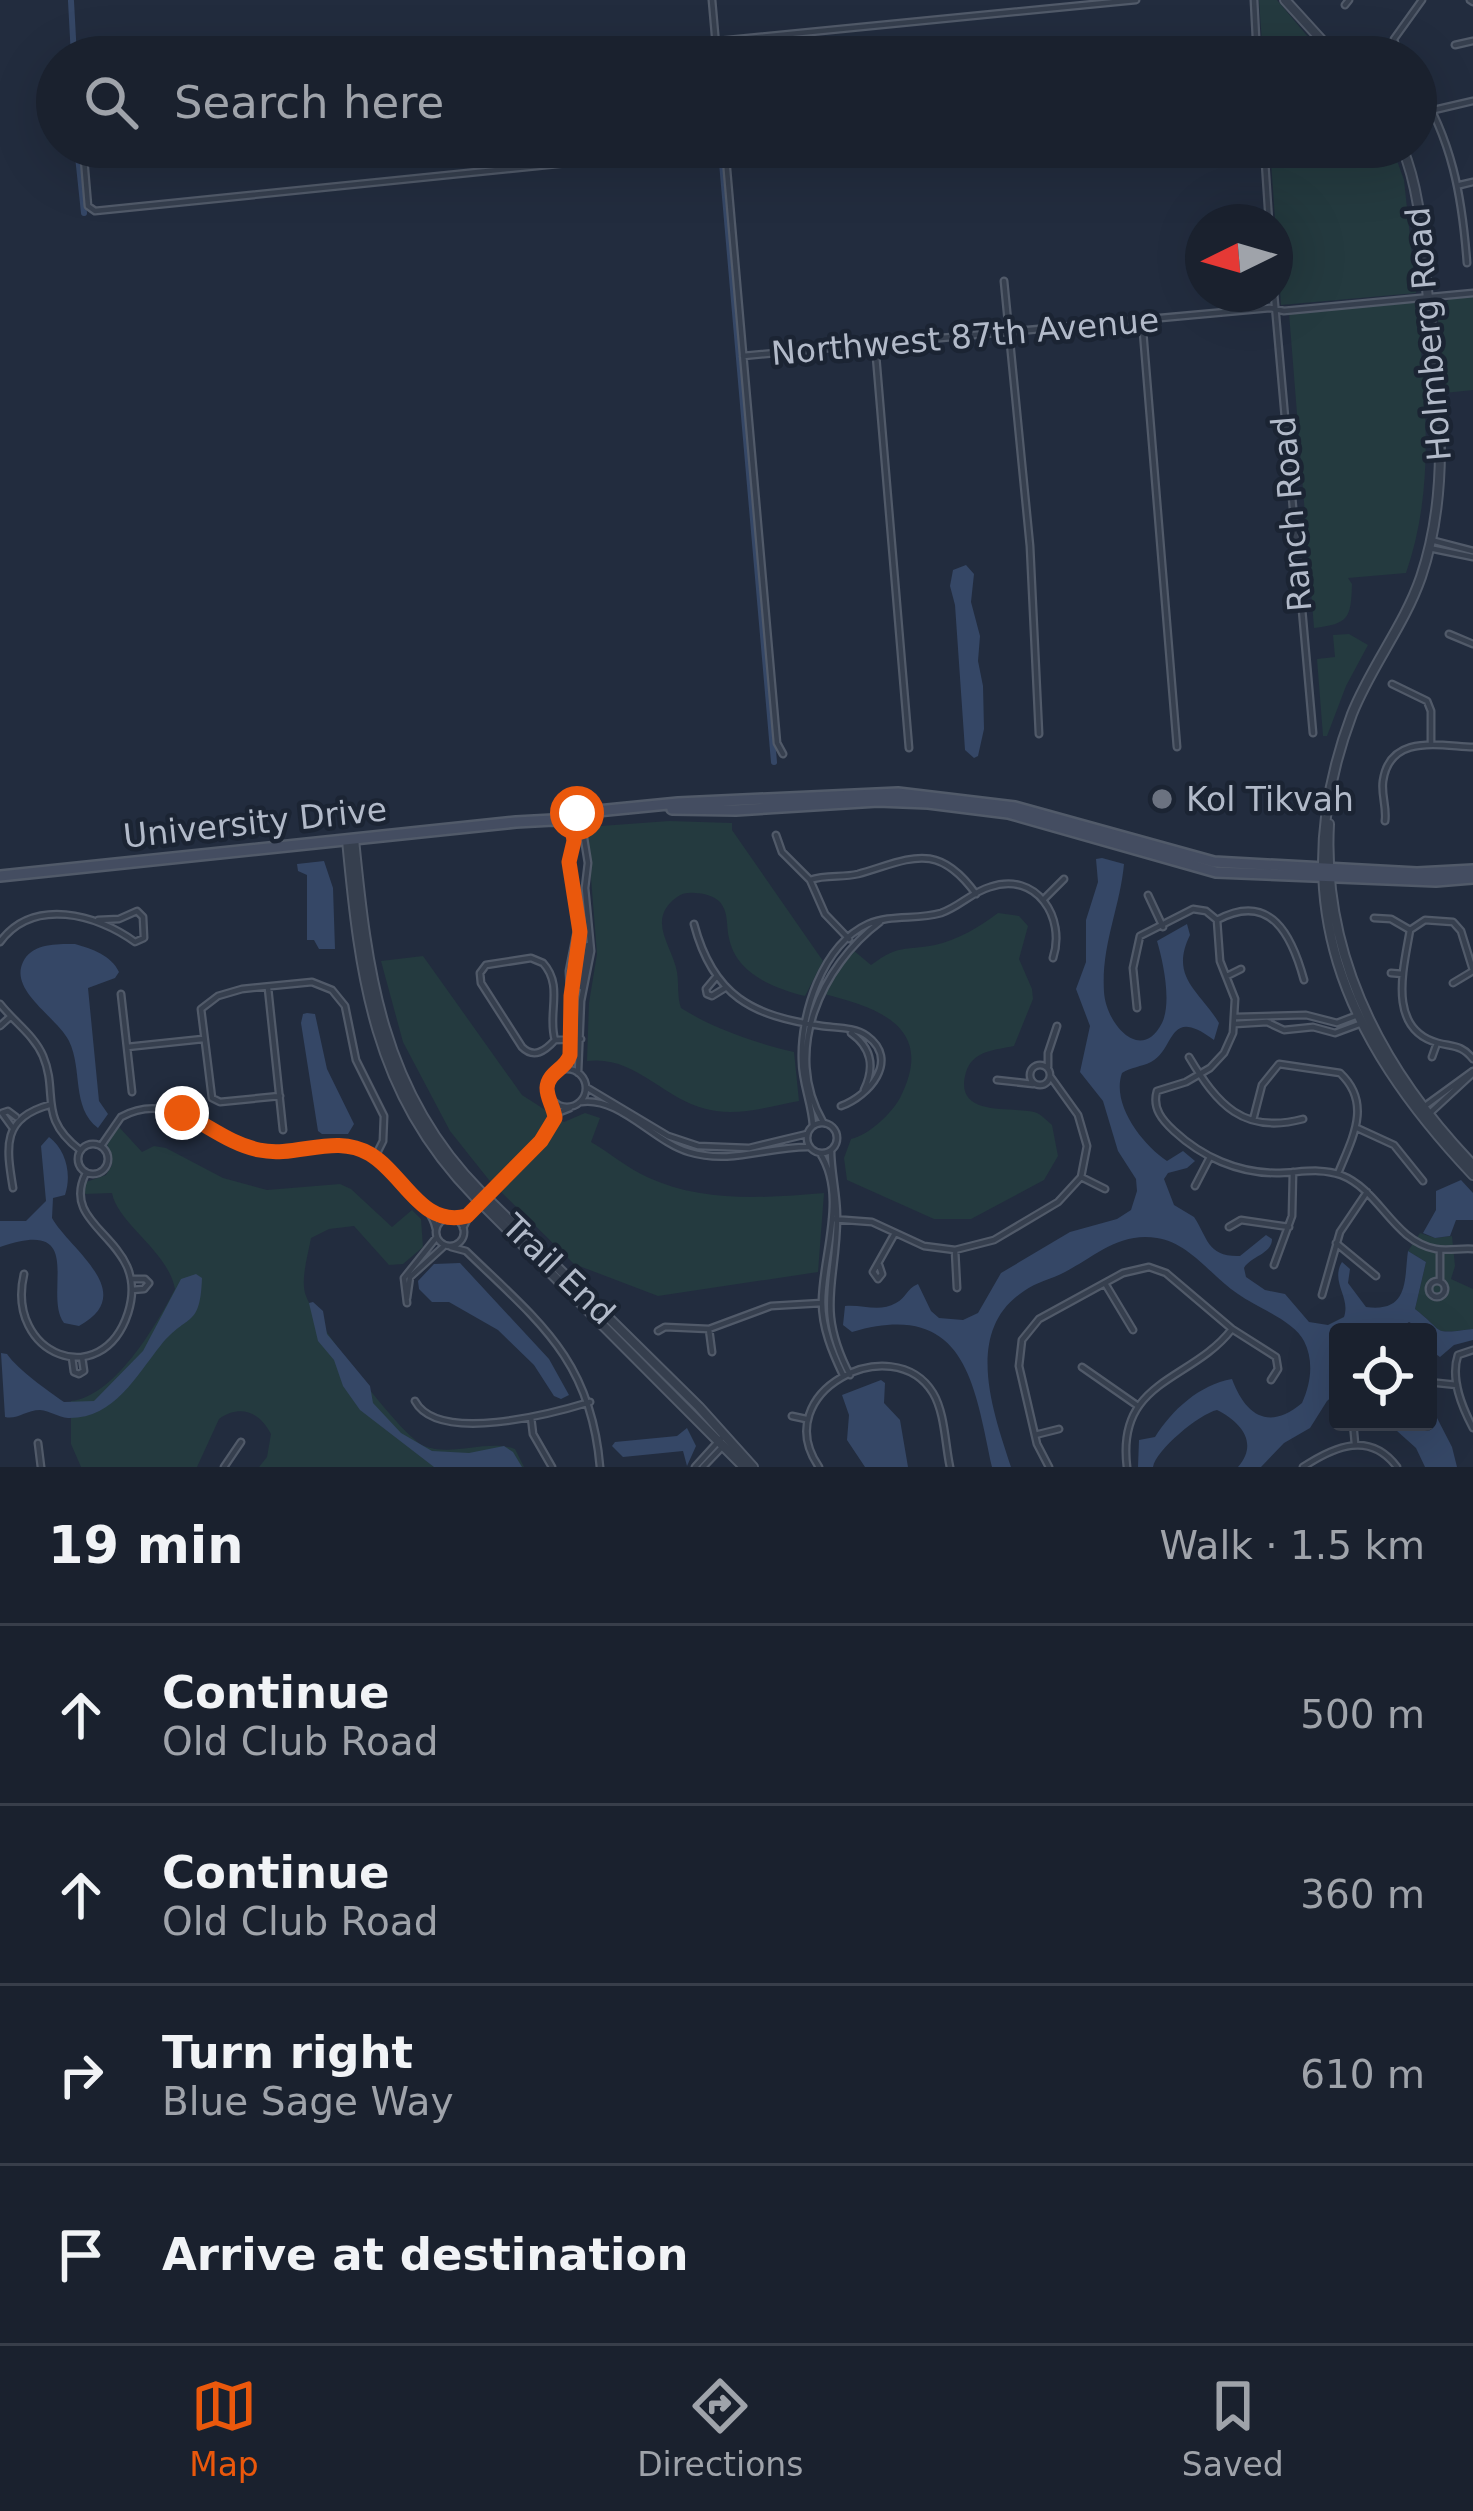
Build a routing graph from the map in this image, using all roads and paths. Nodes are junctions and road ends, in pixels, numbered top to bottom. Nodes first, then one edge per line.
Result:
1 (712, 0) edge
2 (1136, 0) edge
3 (1253, 0) edge
4 (1285, 0) edge
5 (1422, 0) edge
6 (715, 36) edge
7 (776, 36) edge
8 (1256, 36) edge
9 (1317, 36) edge
10 (1399, 36) edge
11 (1473, 41) edge
12 (1455, 44) dead end
13 (1473, 101) edge
14 (1437, 109) edge
15 (1437, 119) edge
16 (85, 168) edge
17 (513, 168) edge
18 (726, 168) edge
19 (1265, 168) edge
20 (1410, 168) edge
21 (1473, 182) edge
22 (1460, 185) junction
23 (1268, 204) edge
24 (1467, 263) dead end
25 (1004, 281) dead end
26 (1473, 293) edge
27 (1428, 298) junction
28 (1293, 310) edge
29 (1235, 312) edge
30 (1275, 312) edge
31 (1142, 319) junction
32 (1010, 331) junction
33 (875, 344) junction
34 (742, 356) junction
35 (1430, 544) junction
36 (1468, 553) edge
37 (1449, 634) dead end
38 (1473, 643) edge
39 (1392, 684) dead end
40 (1313, 733) dead end
41 (1040, 734) dead end
42 (1430, 743) junction
43 (1177, 747) dead end
44 (1473, 747) edge
45 (909, 748) dead end
46 (783, 754) dead end
47 (1384, 820) dead end
48 (580, 821) junction
49 (776, 835) dead end
50 (351, 839) junction
51 (583, 840) joint
52 (1325, 874) junction
53 (1473, 874) edge
54 (0, 876) edge
55 (1064, 879) dead end
56 (810, 880) junction
57 (976, 894) junction
58 (1148, 895) dead end
59 (1044, 899) junction
60 (587, 907) junction
61 (578, 908) junction
62 (1374, 918) dead end
63 (98, 920) junction
64 (1217, 920) junction
65 (589, 922) junction
66 (578, 923) junction
67 (694, 924) dead end
68 (0, 925) edge
69 (1163, 927) junction
70 (1410, 930) junction
71 (8, 932) junction
72 (0, 940) edge
73 (850, 941) junction
74 (1053, 958) dead end
75 (1241, 969) dead end
76 (1473, 970) edge
77 (1391, 973) dead end
78 (1403, 974) junction
79 (716, 976) junction
80 (1227, 976) junction
81 (574, 978) junction
82 (583, 980) junction
83 (1304, 980) dead end
84 (1453, 983) dead end
85 (268, 988) junction
86 (725, 988) junction
87 (121, 994) dead end
88 (571, 996) junction
89 (581, 1001) junction
90 (0, 1004) edge
91 (1137, 1008) dead end
92 (10, 1017) junction
93 (1362, 1018) junction
94 (1236, 1020) junction
95 (807, 1024) junction
96 (0, 1026) edge
97 (1057, 1027) dead end
98 (203, 1039) junction
99 (581, 1039) junction
100 (555, 1040) junction
101 (571, 1040) junction
102 (1437, 1043) junction
103 (127, 1047) junction
104 (1048, 1053) junction
105 (1189, 1057) dead end
106 (1432, 1057) dead end
107 (1473, 1059) edge
108 (1035, 1068) junction
109 (564, 1069) junction
110 (1049, 1072) junction
111 (1473, 1072) edge
112 (578, 1073) junction
113 (1200, 1075) junction
114 (998, 1080) dead end
115 (1012, 1080) junction
116 (1038, 1085) junction
117 (586, 1088) junction
118 (132, 1092) dead end
119 (280, 1096) junction
120 (1064, 1097) junction
121 (553, 1102) junction
122 (581, 1102) junction
123 (49, 1105) junction
124 (615, 1106) junction
125 (841, 1106) dead end
126 (570, 1108) junction
127 (1422, 1114) junction
128 (18, 1118) junction
129 (555, 1118) junction
130 (1303, 1119) dead end
131 (1252, 1120) junction
132 (823, 1122) junction
133 (813, 1126) junction
134 (12, 1127) junction
135 (1357, 1127) junction
136 (283, 1130) dead end
137 (807, 1134) junction
138 (101, 1146) junction
139 (810, 1147) junction
140 (80, 1150) junction
141 (831, 1150) junction
142 (820, 1153) junction
143 (375, 1157) junction
144 (1210, 1157) junction
145 (1473, 1166) edge
146 (1293, 1172) junction
147 (86, 1173) junction
148 (1338, 1174) junction
149 (1473, 1175) edge
150 (1081, 1177) junction
151 (1423, 1181) dead end
152 (1196, 1186) dead end
153 (13, 1188) dead end
154 (1105, 1189) dead end
155 (1367, 1192) junction
156 (431, 1214) junction
157 (467, 1216) junction
158 (451, 1219) junction
159 (835, 1219) junction
160 (1229, 1227) dead end
161 (1289, 1227) junction
162 (436, 1228) junction
163 (463, 1228) junction
164 (895, 1233) junction
165 (436, 1238) junction
166 (463, 1238) junction
167 (1336, 1243) junction
168 (448, 1246) junction
169 (1473, 1249) edge
170 (955, 1250) junction
171 (1440, 1250) junction
172 (466, 1251) junction
173 (1274, 1264) dead end
174 (880, 1265) dead end
175 (24, 1274) dead end
176 (1376, 1276) dead end
177 (131, 1280) junction
178 (1440, 1282) dead end
179 (1106, 1286) junction
180 (957, 1288) dead end
181 (132, 1290) junction
182 (1322, 1295) dead end
183 (825, 1303) junction
184 (1232, 1328) junction
185 (709, 1329) junction
186 (1133, 1330) dead end
187 (658, 1331) dead end
188 (1473, 1350) edge
189 (712, 1352) dead end
190 (72, 1357) junction
191 (82, 1357) junction
192 (1082, 1367) dead end
193 (847, 1376) junction
194 (1271, 1381) dead end
195 (1437, 1383) edge
196 (1457, 1385) junction
197 (415, 1401) dead end
198 (590, 1402) junction
199 (1138, 1406) junction
200 (792, 1416) dead end
201 (531, 1417) junction
202 (806, 1419) junction
203 (1059, 1429) dead end
204 (1473, 1429) edge
205 (1353, 1431) edge
206 (1035, 1435) junction
207 (725, 1439) junction
208 (241, 1442) dead end
209 (38, 1443) dead end
210 (1354, 1444) junction
211 (41, 1467) edge
212 (224, 1467) edge
213 (552, 1467) edge
214 (600, 1467) edge
215 (699, 1467) edge
216 (744, 1467) edge
217 (754, 1467) edge
218 (819, 1467) edge
219 (950, 1467) edge
220 (1049, 1467) edge
221 (1127, 1467) edge
222 (1304, 1467) edge
223 (1397, 1467) edge

1 - 6 street
2 - 7 street
3 - 8 street
4 - 9 street
5 - 10 street
11 - 12 street
13 - 14 street
15 - 22 street
16 - 17 street
18 - 34 street
19 - 23 street
20 - 27 street, Holmberg Road
21 - 22 street
22 - 24 street
25 - 32 street
26 - 27 street, Northwest 87th Avenue
27 - 28 street, Northwest 87th Avenue
27 - 35 street, Holmberg Road
29 - 31 street, Northwest 87th Avenue
30 - 40 street, Ranch Road
31 - 32 street, Northwest 87th Avenue
31 - 43 street
32 - 33 street, Northwest 87th Avenue
32 - 41 street
33 - 34 street, Northwest 87th Avenue
33 - 45 street
34 - 46 street
35 - 36 street
35 - 52 street, Holmberg Road
37 - 38 street
39 - 42 street
42 - 44 street
42 - 47 street
48 - 50 main road, University Drive
48 - 51 main road
48 - 52 main road, University Drive
48 - 61 street
49 - 56 street
50 - 54 main road, University Drive
50 - 207 street, Trail End, bridge
51 - 60 street
52 - 53 main road
52 - 93 street, Holmberg Road
55 - 59 street
56 - 57 street
56 - 73 street
57 - 59 street
57 - 73 street
58 - 69 street
59 - 74 street
60 - 61 street
60 - 65 street
61 - 66 street
62 - 70 street
63 - 63 street
63 - 71 street
64 - 69 street
64 - 80 street
64 - 83 street
65 - 82 street
65 - 89 street
66 - 81 street
66 - 88 street
67 - 79 street
68 - 71 street
69 - 91 street
70 - 76 street
70 - 78 street
71 - 72 street
73 - 95 street
75 - 80 street
76 - 84 street
77 - 78 street
78 - 102 street
79 - 86 street
79 - 86 street
80 - 94 street
81 - 82 street
81 - 88 street
82 - 89 street
85 - 98 street
85 - 119 street
85 - 143 street
86 - 95 street
87 - 103 street
88 - 101 street
89 - 99 street
90 - 92 street
92 - 96 street
92 - 123 street
93 - 94 street
93 - 94 street
93 - 127 street, Holmberg Road
94 - 113 street
95 - 125 street
95 - 132 street
95 - 133 street
97 - 104 street
98 - 103 street
98 - 119 street
99 - 101 street
99 - 112 street
100 - 100 street
100 - 101 street
101 - 109 street
102 - 106 street
102 - 107 street
103 - 118 street
104 - 108 street
104 - 110 street
105 - 113 street
108 - 110 street
108 - 115 street
108 - 116 street
109 - 112 street
109 - 121 street
110 - 116 street
110 - 120 street
111 - 127 street
112 - 117 street
113 - 131 street
113 - 144 street
114 - 115 street
115 - 116 street
116 - 120 street
117 - 122 street
117 - 124 street
119 - 136 street
120 - 150 street
121 - 126 street
121 - 129 street
122 - 124 street
122 - 126 street
123 - 128 street
123 - 140 street
124 - 137 street
124 - 139 street
126 - 129 street
127 - 145 street, Holmberg Road
127 - 149 street, Holmberg Road
128 - 134 street
128 - 134 street
129 - 157 street
130 - 131 street
131 - 135 street
132 - 133 street
132 - 141 street
133 - 137 street
134 - 153 street
135 - 148 street
135 - 151 street
137 - 139 street
138 - 140 street
138 - 143 street
138 - 147 street
139 - 142 street
140 - 147 street
141 - 142 street
141 - 159 street
142 - 159 street
143 - 156 street
144 - 146 street
144 - 152 street
146 - 148 street
146 - 161 street
147 - 177 street
148 - 155 street
150 - 154 street
150 - 170 street
155 - 167 street
155 - 171 street
156 - 158 street
156 - 162 street
157 - 158 street
157 - 163 street
158 - 162 street
158 - 163 street
159 - 164 street
159 - 183 street
160 - 161 street
161 - 173 street
162 - 165 street
163 - 166 street
164 - 170 street
164 - 174 street
165 - 168 street
165 - 168 street
166 - 168 street
166 - 172 street
167 - 176 street
167 - 182 street
168 - 172 street
169 - 171 street
170 - 180 street
171 - 178 street
172 - 198 street
175 - 190 street
177 - 181 street
177 - 181 street
179 - 184 street
179 - 186 street
179 - 206 street
181 - 191 street
183 - 185 street
183 - 193 street
184 - 194 street
184 - 199 street
185 - 187 street
185 - 189 street
188 - 196 street
190 - 191 street
190 - 191 street
192 - 199 street
193 - 202 street
193 - 219 street
195 - 196 street
196 - 204 street
197 - 201 street
198 - 201 street
198 - 214 street
199 - 221 street
200 - 202 street
201 - 213 street
202 - 218 street
203 - 206 street
205 - 210 street
206 - 220 street
207 - 215 street
207 - 216 street, Trail End
207 - 217 street, Trail End
208 - 212 street
209 - 211 street
210 - 222 street
210 - 223 street

